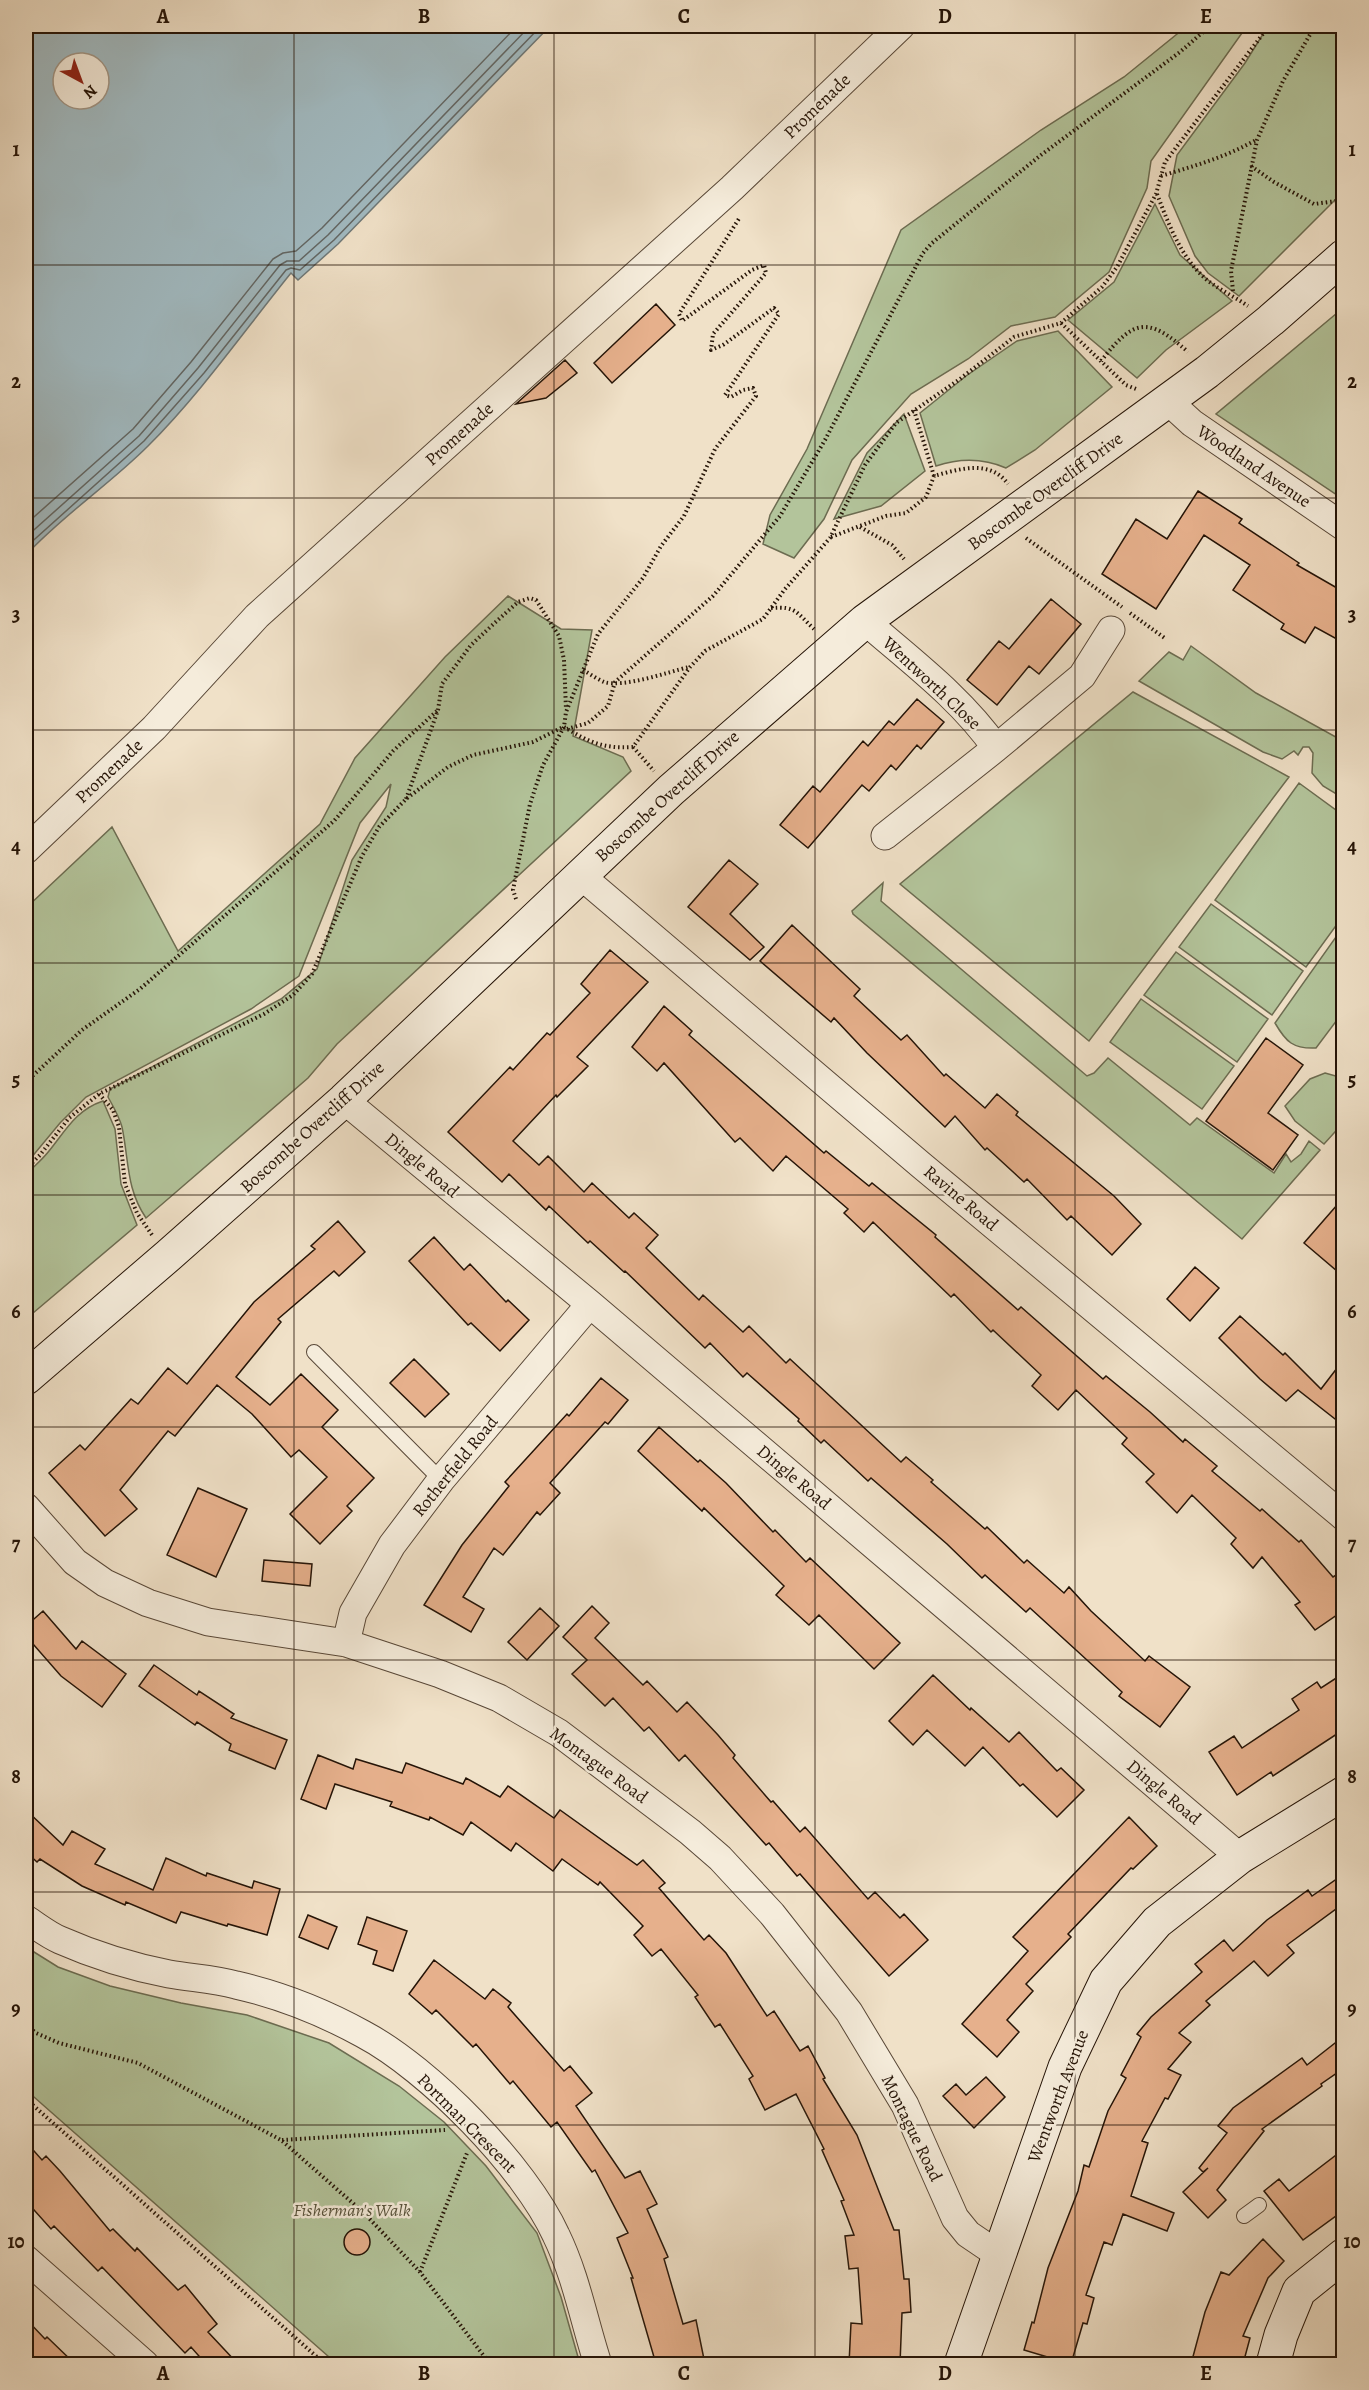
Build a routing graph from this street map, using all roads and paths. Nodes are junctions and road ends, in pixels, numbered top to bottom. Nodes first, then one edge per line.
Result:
1 (901, 26) edge
2 (1210, 26) edge
3 (1269, 26) edge
4 (1315, 26) edge
5 (1340, 26) edge
6 (1257, 140) junction
7 (1251, 166) junction
8 (1161, 176) junction
9 (1344, 183) edge
10 (732, 188) junction
11 (1156, 194) junction
12 (1344, 200) edge
13 (1344, 256) edge
14 (1233, 291) dead end
15 (1271, 320) junction
16 (1061, 322) junction
17 (1185, 350) dead end
18 (1101, 361) junction
19 (1168, 401) junction
20 (914, 410) junction
21 (934, 476) junction
22 (1008, 485) dead end
23 (1003, 522) junction
24 (860, 526) junction
25 (1344, 526) edge
26 (830, 538) junction
27 (905, 559) dead end
28 (771, 608) junction
29 (865, 621) junction
30 (811, 626) dead end
31 (1111, 630) dead end
32 (1166, 639) dead end
33 (690, 667) junction
34 (583, 670) junction
35 (615, 682) junction
36 (438, 711) junction
37 (566, 712) junction
38 (565, 728) junction
39 (996, 748) junction
40 (406, 799) junction
41 (885, 836) dead end
42 (26, 850) edge
43 (580, 875) junction
44 (525, 929) junction
45 (26, 1082) edge
46 (99, 1094) junction
47 (344, 1100) junction
48 (26, 1169) edge
49 (169, 1255) junction
50 (590, 1304) junction
51 (314, 1353) dead end
52 (26, 1378) edge
53 (441, 1480) junction
54 (1338, 1504) edge
55 (26, 1507) edge
56 (346, 1643) junction
57 (1344, 1793) edge
58 (1240, 1857) junction
59 (26, 1919) edge
60 (26, 2025) edge
61 (26, 2099) edge
62 (477, 2128) junction
63 (281, 2140) junction
64 (1259, 2205) dead end
65 (1244, 2216) dead end
66 (999, 2255) junction
67 (1344, 2255) edge
68 (26, 2259) edge
69 (420, 2272) junction
70 (145, 2364) edge
71 (325, 2364) edge
72 (490, 2364) edge
73 (598, 2364) edge
74 (961, 2364) edge
75 (1273, 2364) edge

1 - 10 street, Promenade
2 - 35 path
3 - 8 path
4 - 6 path
5 - 9 path
6 - 7 path
6 - 8 path
7 - 12 path
7 - 14 path
8 - 11 path
10 - 34 path
10 - 42 street, Promenade
11 - 15 path
11 - 16 path
13 - 15 street, Boscombe Overcliff Drive
15 - 19 street, Boscombe Overcliff Drive
16 - 18 path
16 - 20 path
17 - 18 path
18 - 19 path
19 - 23 street, Boscombe Overcliff Drive
19 - 25 street, Woodland Avenue
20 - 21 path
20 - 26 path
21 - 22 path
21 - 24 path
23 - 29 street, Boscombe Overcliff Drive
23 - 32 path
24 - 26 path
24 - 27 path
26 - 28 path
28 - 30 path
28 - 33 path
29 - 39 street, Wentworth Close
29 - 43 street, Boscombe Overcliff Drive
31 - 39 street, Wentworth Close
33 - 35 path
33 - 38 path
34 - 35 path
34 - 37 path
35 - 38 path
36 - 37 path
36 - 40 path
36 - 45 path
37 - 38 path
38 - 40 path
38 - 44 path
39 - 41 street, Wentworth Close
40 - 46 path
43 - 44 street, Boscombe Overcliff Drive
43 - 54 street, Ravine Road
44 - 47 street, Boscombe Overcliff Drive
46 - 48 path
46 - 49 path
47 - 49 street, Boscombe Overcliff Drive
47 - 50 street, Dingle Road
49 - 52 street, Boscombe Overcliff Drive
50 - 53 street, Rotherfield Road
50 - 58 street, Dingle Road
51 - 53 lane
53 - 56 street, Rotherfield Road
55 - 56 street, Montague Road
56 - 66 street, Montague Road
57 - 58 street, Wentworth Avenue
58 - 66 street, Wentworth Avenue
59 - 62 street, Portman Crescent
60 - 63 path
61 - 71 path
62 - 63 path
62 - 69 path
62 - 73 street, Portman Crescent
63 - 69 path
64 - 65 lane
66 - 74 street, Wentworth Avenue
67 - 75 street
68 - 70 street
69 - 72 path

